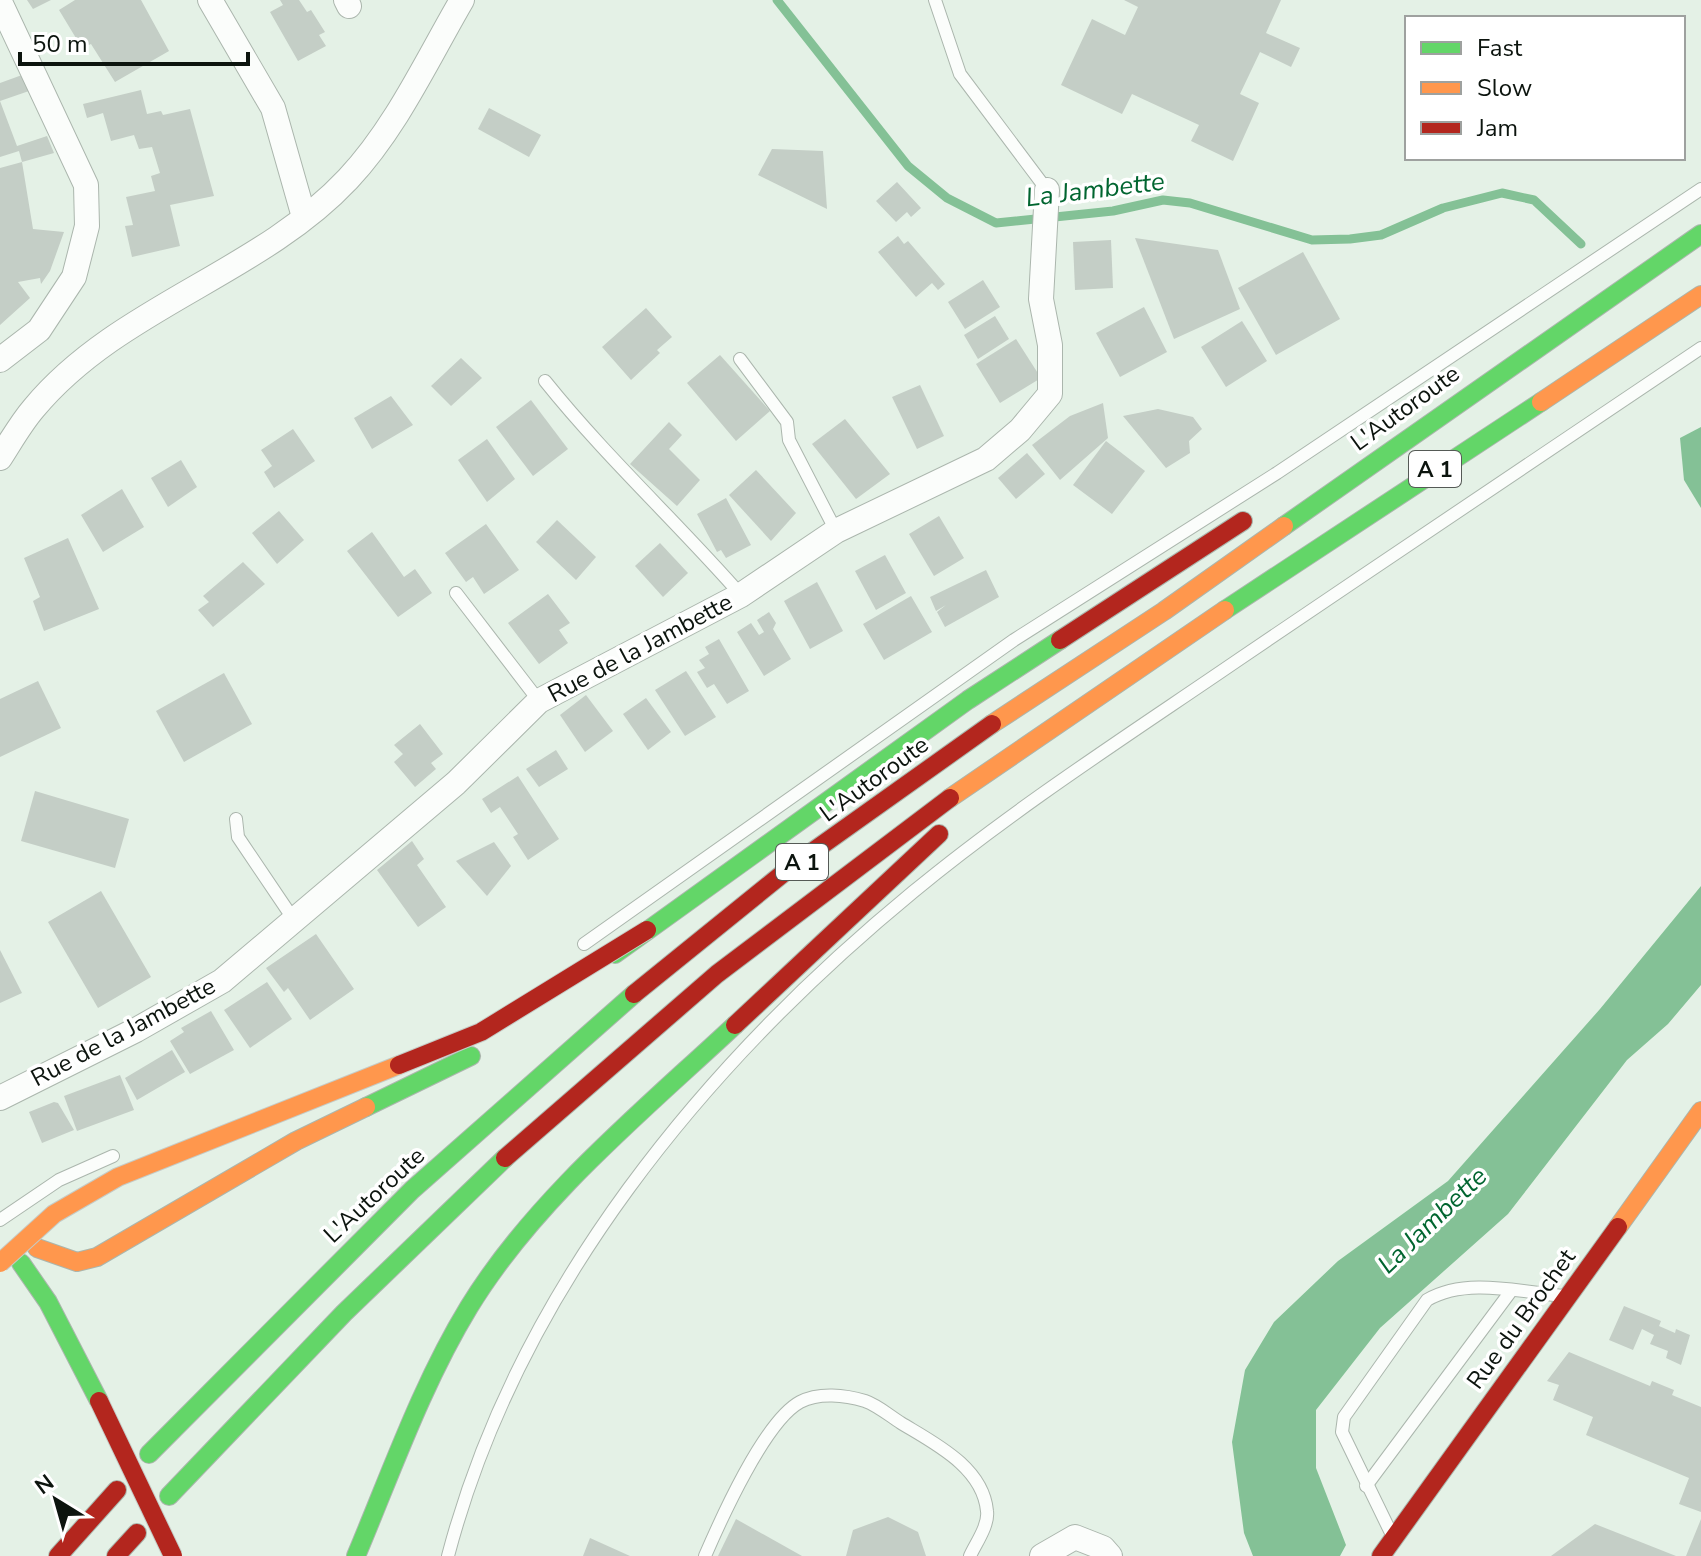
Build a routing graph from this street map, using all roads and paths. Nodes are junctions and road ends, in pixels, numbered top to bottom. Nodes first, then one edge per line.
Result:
1 (210, 0) edge
2 (462, 0) edge
3 (935, 0) edge
4 (0, 2) edge
5 (1701, 189) edge
6 (1047, 190) joint
7 (304, 217) junction
8 (1701, 234) edge
9 (1701, 295) edge
10 (1701, 348) edge
11 (1523, 353) junction
12 (740, 359) dead end
13 (0, 360) edge
14 (545, 381) dead end
15 (0, 458) edge
16 (1341, 463) dead end
17 (1262, 510) dead end
18 (836, 531) junction
19 (456, 593) dead end
20 (741, 595) junction
21 (1171, 646) junction
22 (539, 701) junction
23 (974, 805) dead end
24 (236, 819) dead end
25 (950, 825) dead end
26 (294, 920) junction
27 (647, 930) junction
28 (570, 954) dead end
29 (0, 1098) edge
30 (1701, 1111) edge
31 (127, 1150) dead end
32 (0, 1220) edge
33 (37, 1248) dead end
34 (0, 1263) edge
35 (21, 1263) dead end
36 (1511, 1291) junction
37 (1568, 1296) junction
38 (149, 1454) dead end
39 (1366, 1486) junction
40 (117, 1490) dead end
41 (169, 1496) dead end
42 (137, 1533) dead end
43 (1394, 1538) junction
44 (58, 1556) edge
45 (116, 1556) edge
46 (173, 1556) edge
47 (356, 1556) edge
48 (448, 1556) edge
49 (705, 1556) edge
50 (970, 1556) edge
51 (1042, 1556) edge
52 (1110, 1556) edge
53 (1381, 1556) edge

1 - 7 street
2 - 7 street
3 - 6 lane
4 - 13 street
5 - 28 lane
6 - 18 street, Rue de la Jambette
7 - 15 street
8 - 11 main road, L'Autoroute / A 1
9 - 21 main road, A 1
10 - 48 lane
11 - 16 main road
11 - 38 main road, L'Autoroute / A 1
12 - 18 lane
14 - 20 lane
17 - 27 main road
18 - 20 street, Rue de la Jambette
19 - 22 lane
20 - 22 street, Rue de la Jambette
21 - 23 main road
21 - 41 main road, A 1
22 - 26 street, Rue de la Jambette
24 - 26 lane
25 - 47 main road
26 - 29 street, Rue de la Jambette
27 - 33 main road, bridge
27 - 34 main road, bridge
30 - 37 main road, Rue du Brochet
31 - 32 lane
35 - 46 main road, bridge
36 - 37 lane
36 - 39 lane
36 - 39 lane
37 - 43 main road, Rue du Brochet
39 - 43 lane
40 - 44 main road
42 - 45 main road
43 - 53 main road, Rue du Brochet
49 - 50 lane
51 - 52 street

